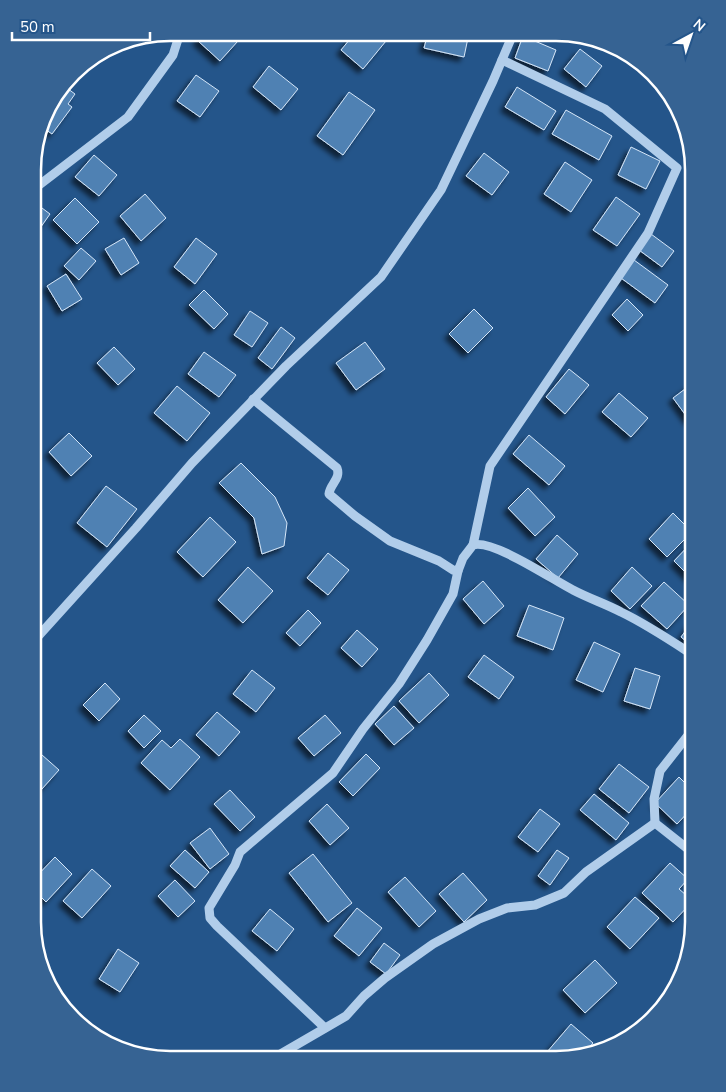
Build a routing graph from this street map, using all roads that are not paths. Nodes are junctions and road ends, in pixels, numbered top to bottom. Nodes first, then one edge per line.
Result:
1 (509, 41) edge
2 (177, 42) edge
3 (502, 60) junction
4 (41, 184) edge
5 (253, 399) junction
6 (473, 545) junction
7 (458, 571) junction
8 (41, 633) edge
9 (684, 650) edge
10 (684, 740) edge
11 (655, 823) junction
12 (684, 846) edge
13 (325, 1028) junction
14 (286, 1051) edge

1 - 3 street
2 - 4 street
3 - 5 street
3 - 6 street
5 - 7 street
5 - 8 street
6 - 7 street
6 - 9 street
7 - 13 street
10 - 11 street
11 - 12 street
11 - 13 street
13 - 14 street

